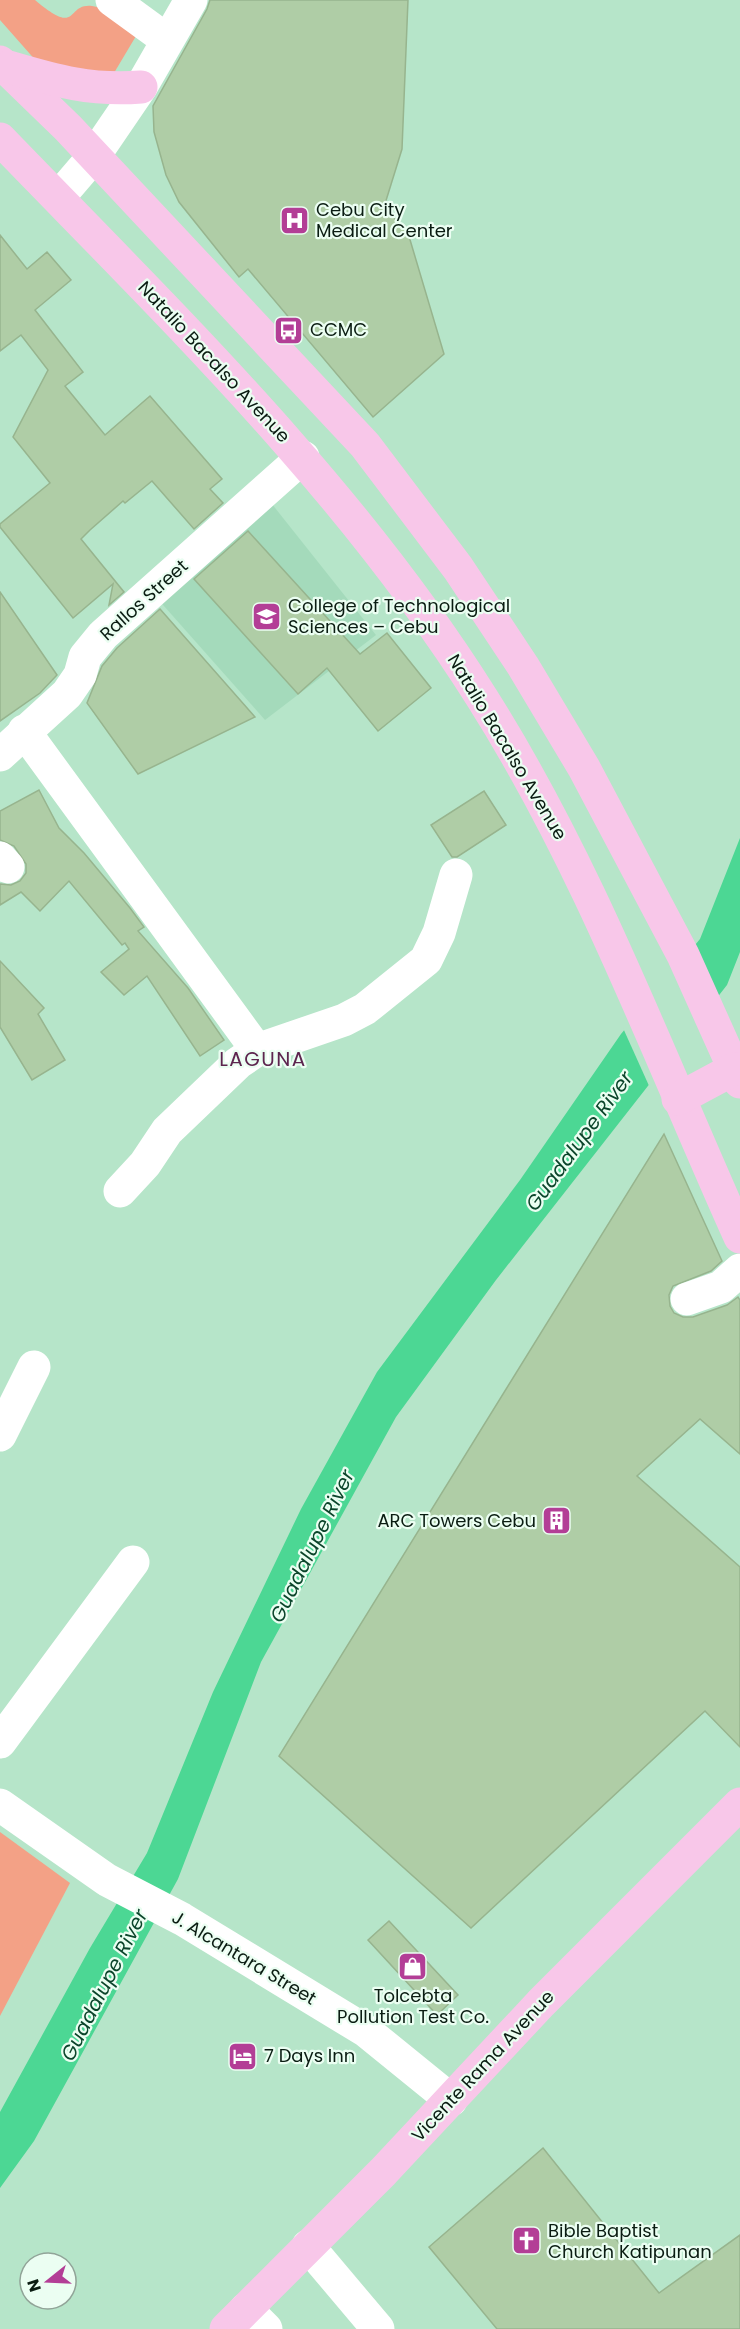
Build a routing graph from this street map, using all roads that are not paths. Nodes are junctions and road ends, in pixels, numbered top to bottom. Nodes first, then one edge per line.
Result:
1 (112, 0) edge
2 (191, 0) edge
3 (167, 40) junction
4 (2, 64) edge
5 (141, 87) junction
6 (0, 139) edge
7 (94, 156) junction
8 (58, 198) junction
9 (303, 457) junction
10 (24, 731) junction
11 (0, 755) edge
12 (456, 875) dead end
13 (257, 1050) junction
14 (737, 1076) edge
15 (672, 1084) junction
16 (120, 1191) dead end
17 (740, 1237) edge
18 (740, 1270) edge
19 (687, 1299) dead end
20 (34, 1367) dead end
21 (0, 1435) edge
22 (133, 1562) dead end
23 (0, 1742) edge
24 (0, 1804) edge
25 (740, 1804) edge
26 (729, 1819) edge
27 (451, 2100) junction
28 (308, 2246) junction
29 (246, 2322) edge
30 (378, 2329) edge

1 - 3 street
2 - 3 street
3 - 5 street
4 - 5 main road
4 - 7 main road
5 - 7 street
6 - 8 main road, Natalio Bacalso Avenue
7 - 8 street
7 - 14 main road
8 - 9 main road, Natalio Bacalso Avenue
9 - 10 street, Rallos Street
9 - 15 main road, Natalio Bacalso Avenue
10 - 11 street, Rallos Street
10 - 13 street
12 - 13 street
13 - 16 street
14 - 15 main road
15 - 17 main road, Natalio Bacalso Avenue
18 - 19 street
20 - 21 street
22 - 23 street
24 - 27 street, J. Alcantara Street
25 - 26 main road, Vicente Rama Avenue
26 - 27 main road, Vicente Rama Avenue
27 - 28 main road, Vicente Rama Avenue
28 - 29 main road, Vicente Rama Avenue
28 - 30 street

